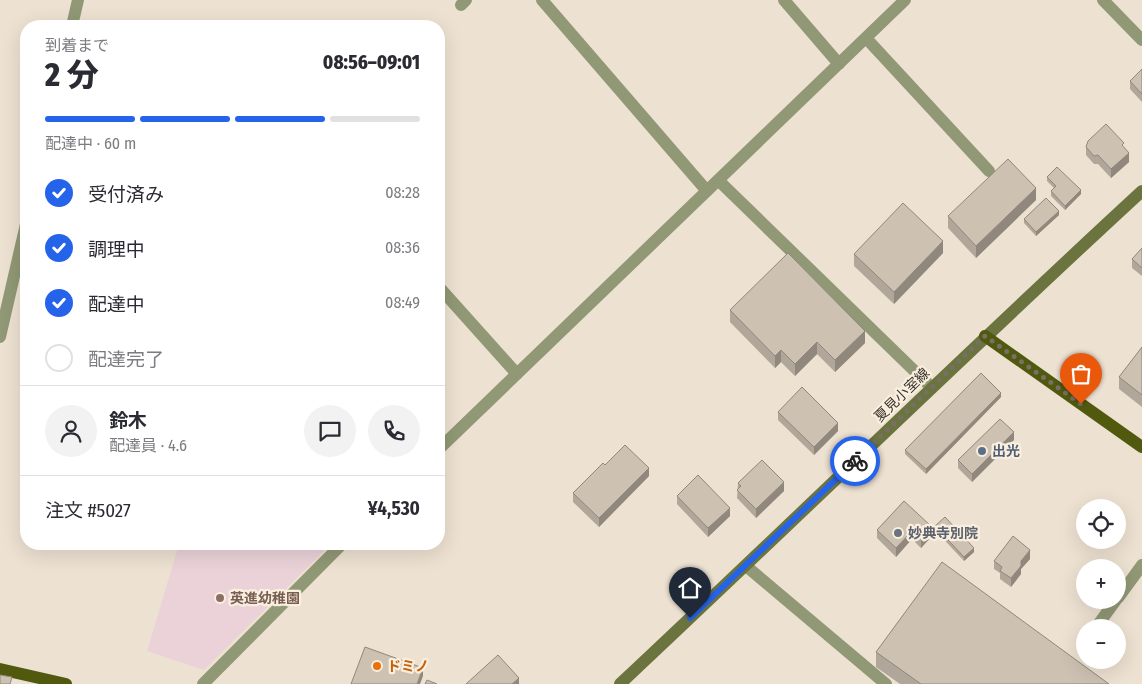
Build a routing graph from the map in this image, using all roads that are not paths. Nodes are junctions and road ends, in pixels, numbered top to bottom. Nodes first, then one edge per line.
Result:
1 (78, 0) edge
2 (542, 0) edge
3 (784, 0) edge
4 (905, 0) edge
5 (1103, 0) edge
6 (73, 20) edge
7 (866, 38) junction
8 (1142, 40) edge
9 (839, 64) junction
10 (989, 170) dead end
11 (718, 180) junction
12 (707, 191) junction
13 (1142, 191) edge
14 (20, 250) edge
15 (445, 294) edge
16 (985, 336) junction
17 (0, 337) edge
18 (517, 374) junction
19 (932, 387) junction
20 (445, 443) edge
21 (1142, 447) edge
22 (336, 550) edge
23 (1142, 565) edge
24 (746, 566) junction
25 (1126, 587) edge
26 (0, 670) edge
27 (66, 684) edge
28 (203, 684) edge
29 (620, 684) edge
30 (886, 684) edge

1 - 6 street
2 - 12 street
3 - 9 street
4 - 7 street
5 - 8 street
7 - 9 street
7 - 10 street
9 - 11 street
11 - 12 street
11 - 19 street
12 - 18 street
13 - 16 main road, 夏見小室線
14 - 17 street
15 - 18 street
16 - 19 main road, 夏見小室線
16 - 21 main road
18 - 20 street
19 - 24 main road, 夏見小室線
22 - 28 street
23 - 25 street
24 - 29 main road, 夏見小室線
24 - 30 street
26 - 27 main road

